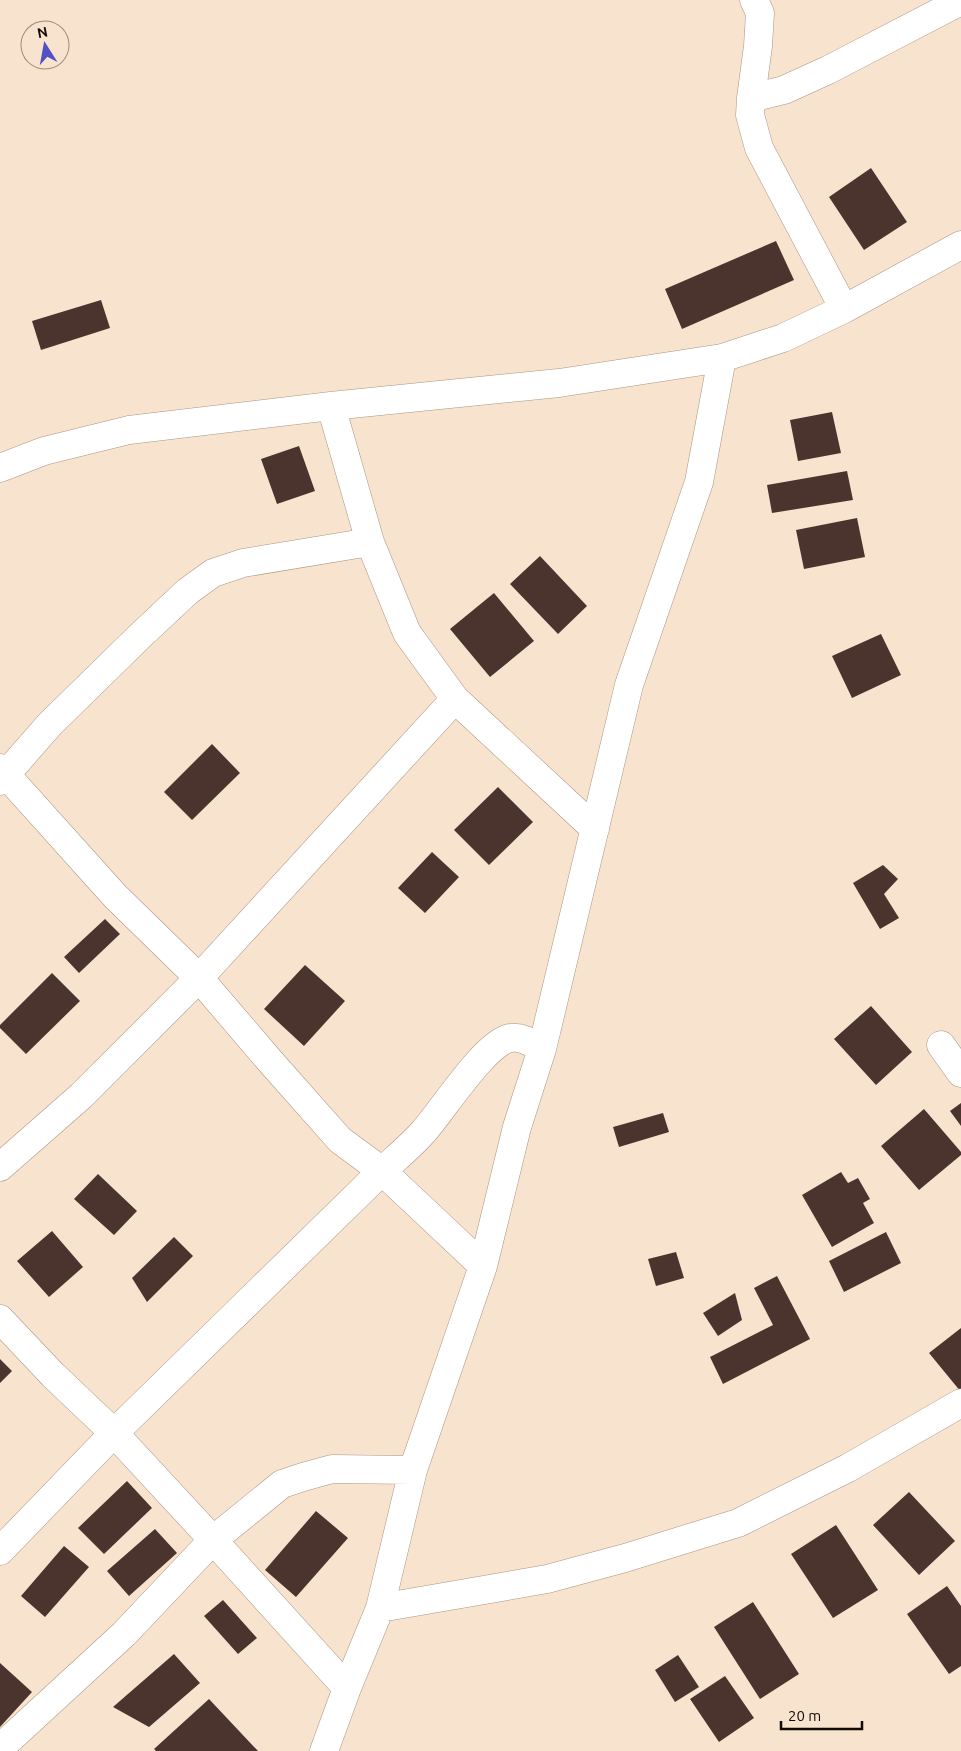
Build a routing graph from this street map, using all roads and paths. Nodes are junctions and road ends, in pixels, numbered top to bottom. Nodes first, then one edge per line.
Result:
1 (754, 0) edge
2 (961, 1) edge
3 (751, 98) junction
4 (961, 245) edge
5 (844, 309) junction
6 (722, 358) junction
7 (331, 406) junction
8 (0, 468) edge
9 (370, 542) junction
10 (455, 699) junction
11 (2, 774) edge
12 (595, 829) junction
13 (199, 978) junction
14 (941, 1045) dead end
15 (542, 1048) junction
16 (961, 1073) edge
17 (0, 1166) edge
18 (382, 1171) junction
19 (483, 1266) junction
20 (0, 1319) edge
21 (961, 1403) edge
22 (114, 1434) junction
23 (414, 1470) junction
24 (213, 1540) junction
25 (0, 1551) edge
26 (380, 1608) junction
27 (347, 1688) junction
28 (0, 1748) edge
29 (324, 1751) edge

1 - 3 street
2 - 3 street
3 - 5 street
4 - 5 street
5 - 6 street
6 - 7 street
6 - 12 street
7 - 8 street
7 - 9 street
9 - 10 street
9 - 11 street
10 - 12 street
10 - 13 street
11 - 13 street
12 - 15 street
13 - 17 street
13 - 18 street
14 - 16 street
15 - 18 street
15 - 19 street
18 - 19 street
18 - 22 street
19 - 23 street
20 - 22 street
21 - 26 street
22 - 24 street
22 - 25 street
23 - 24 street
23 - 26 street
24 - 27 street
24 - 28 street
26 - 27 street
27 - 29 street

